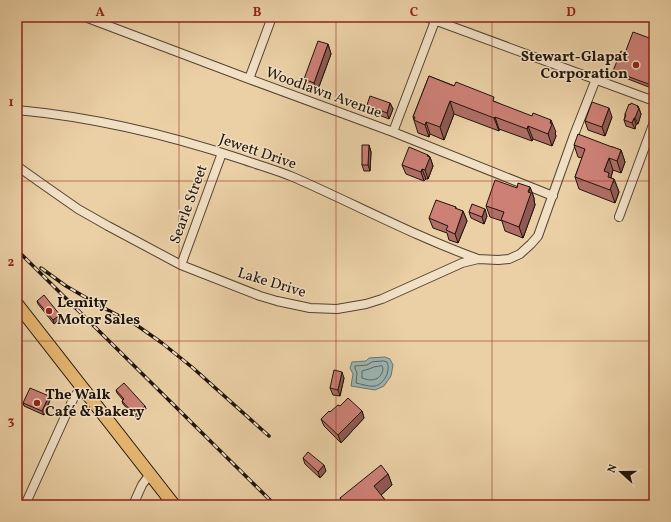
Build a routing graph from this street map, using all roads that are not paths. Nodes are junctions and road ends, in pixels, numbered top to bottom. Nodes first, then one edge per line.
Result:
1 (85, 17) edge
2 (272, 17) edge
3 (426, 17) edge
4 (107, 21) edge
5 (436, 21) junction
6 (249, 79) junction
7 (596, 79) junction
8 (654, 101) edge
9 (17, 110) edge
10 (654, 122) edge
11 (393, 132) junction
12 (222, 153) junction
13 (17, 166) edge
14 (553, 196) junction
15 (619, 217) dead end
16 (478, 259) junction
17 (181, 265) junction
18 (17, 304) edge
19 (82, 387) junction
20 (150, 474) junction
21 (25, 505) edge
22 (133, 505) edge
23 (174, 505) edge

1 - 4 street, Woodlawn Avenue
2 - 6 street
3 - 5 street
4 - 6 street, Woodlawn Avenue
5 - 7 street
5 - 11 street
6 - 11 street, Woodlawn Avenue
7 - 8 street
7 - 14 street, Lake Drive
9 - 12 street, Jewett Drive
10 - 15 street
11 - 14 street, Woodlawn Avenue
12 - 16 street, Jewett Drive
12 - 17 street, Searle Street
13 - 17 street, Lake Drive
14 - 16 street, Lake Drive
16 - 17 street, Lake Drive
18 - 19 main road
19 - 20 main road
19 - 21 street
20 - 22 street
20 - 23 main road

